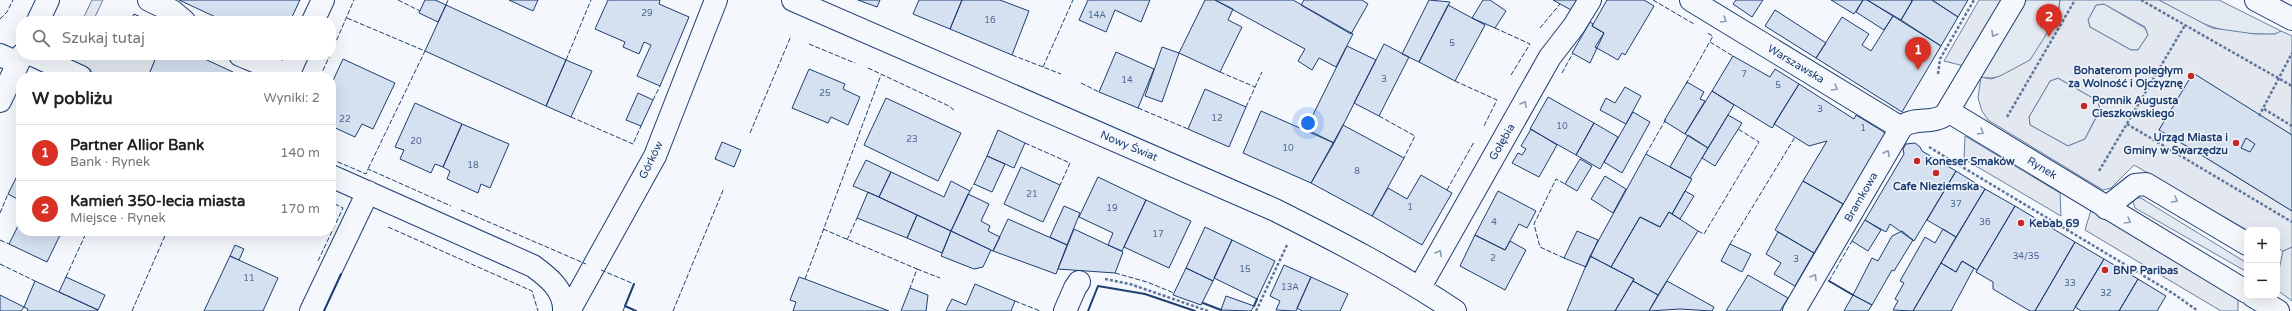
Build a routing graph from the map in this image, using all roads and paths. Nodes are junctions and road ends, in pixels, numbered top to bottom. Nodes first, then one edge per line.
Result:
1 (48, 0) edge
2 (150, 0) edge
3 (323, 0) edge
4 (716, 0) edge
5 (793, 0) edge
6 (1590, 0) edge
7 (1691, 0) edge
8 (1974, 0) edge
9 (2014, 0) edge
10 (2075, 0) edge
11 (2141, 0) edge
12 (2256, 0) edge
13 (40, 16) edge
14 (177, 16) edge
15 (315, 16) edge
16 (2292, 19) edge
17 (2185, 25) junction
18 (2292, 53) edge
19 (17, 60) edge
20 (27, 60) edge
21 (252, 60) edge
22 (296, 60) edge
23 (65, 72) edge
24 (281, 72) edge
25 (290, 72) edge
26 (1936, 78) dead end
27 (2279, 79) junction
28 (2292, 86) edge
29 (0, 101) edge
30 (2264, 109) junction
31 (1948, 111) junction
32 (2000, 114) dead end
33 (2259, 116) dead end
34 (2127, 124) junction
35 (2292, 126) edge
36 (1901, 128) junction
37 (1924, 144) dead end
38 (336, 178) edge
39 (2096, 178) dead end
40 (368, 192) junction
41 (2106, 208) junction
42 (2072, 220) dead end
43 (1297, 221) junction
44 (2292, 222) edge
45 (2067, 230) junction
46 (2244, 242) edge
47 (1080, 282) joint
48 (1420, 287) junction
49 (2244, 290) edge
50 (311, 311) edge
51 (564, 311) edge
52 (569, 311) edge
53 (1066, 311) edge
54 (1208, 311) edge
55 (1256, 311) edge
56 (1455, 311) edge
57 (1794, 311) edge
58 (2198, 311) edge

1 - 13 street
2 - 14 street
3 - 15 street
4 - 52 street, Górków
5 - 43 street, Nowy Świat
48 -> 6 street, Gołębia
7 -> 36 street, Warszawska
8 - 26 path
9 -> 31 street
10 - 32 path
11 - 17 path
12 - 16 street
17 - 27 path
17 - 34 path
18 - 27 path
19 - 29 street
20 - 23 street
21 - 24 street
22 - 25 street
27 - 28 path
27 - 30 path
30 - 33 path
30 - 35 path
31 - 36 street
31 -> 41 street, Rynek
34 - 39 path
34 - 44 path
57 -> 36 street, Bramkowa
37 - 45 path
38 - 40 street
40 - 50 street
40 - 51 street
41 -> 46 street
41 -> 49 street, Rynek
42 - 45 path
43 - 48 street, Nowy Świat
43 - 55 path
45 - 58 path
47 - 53 street
47 - 54 path
48 - 56 street, Nowy Świat

